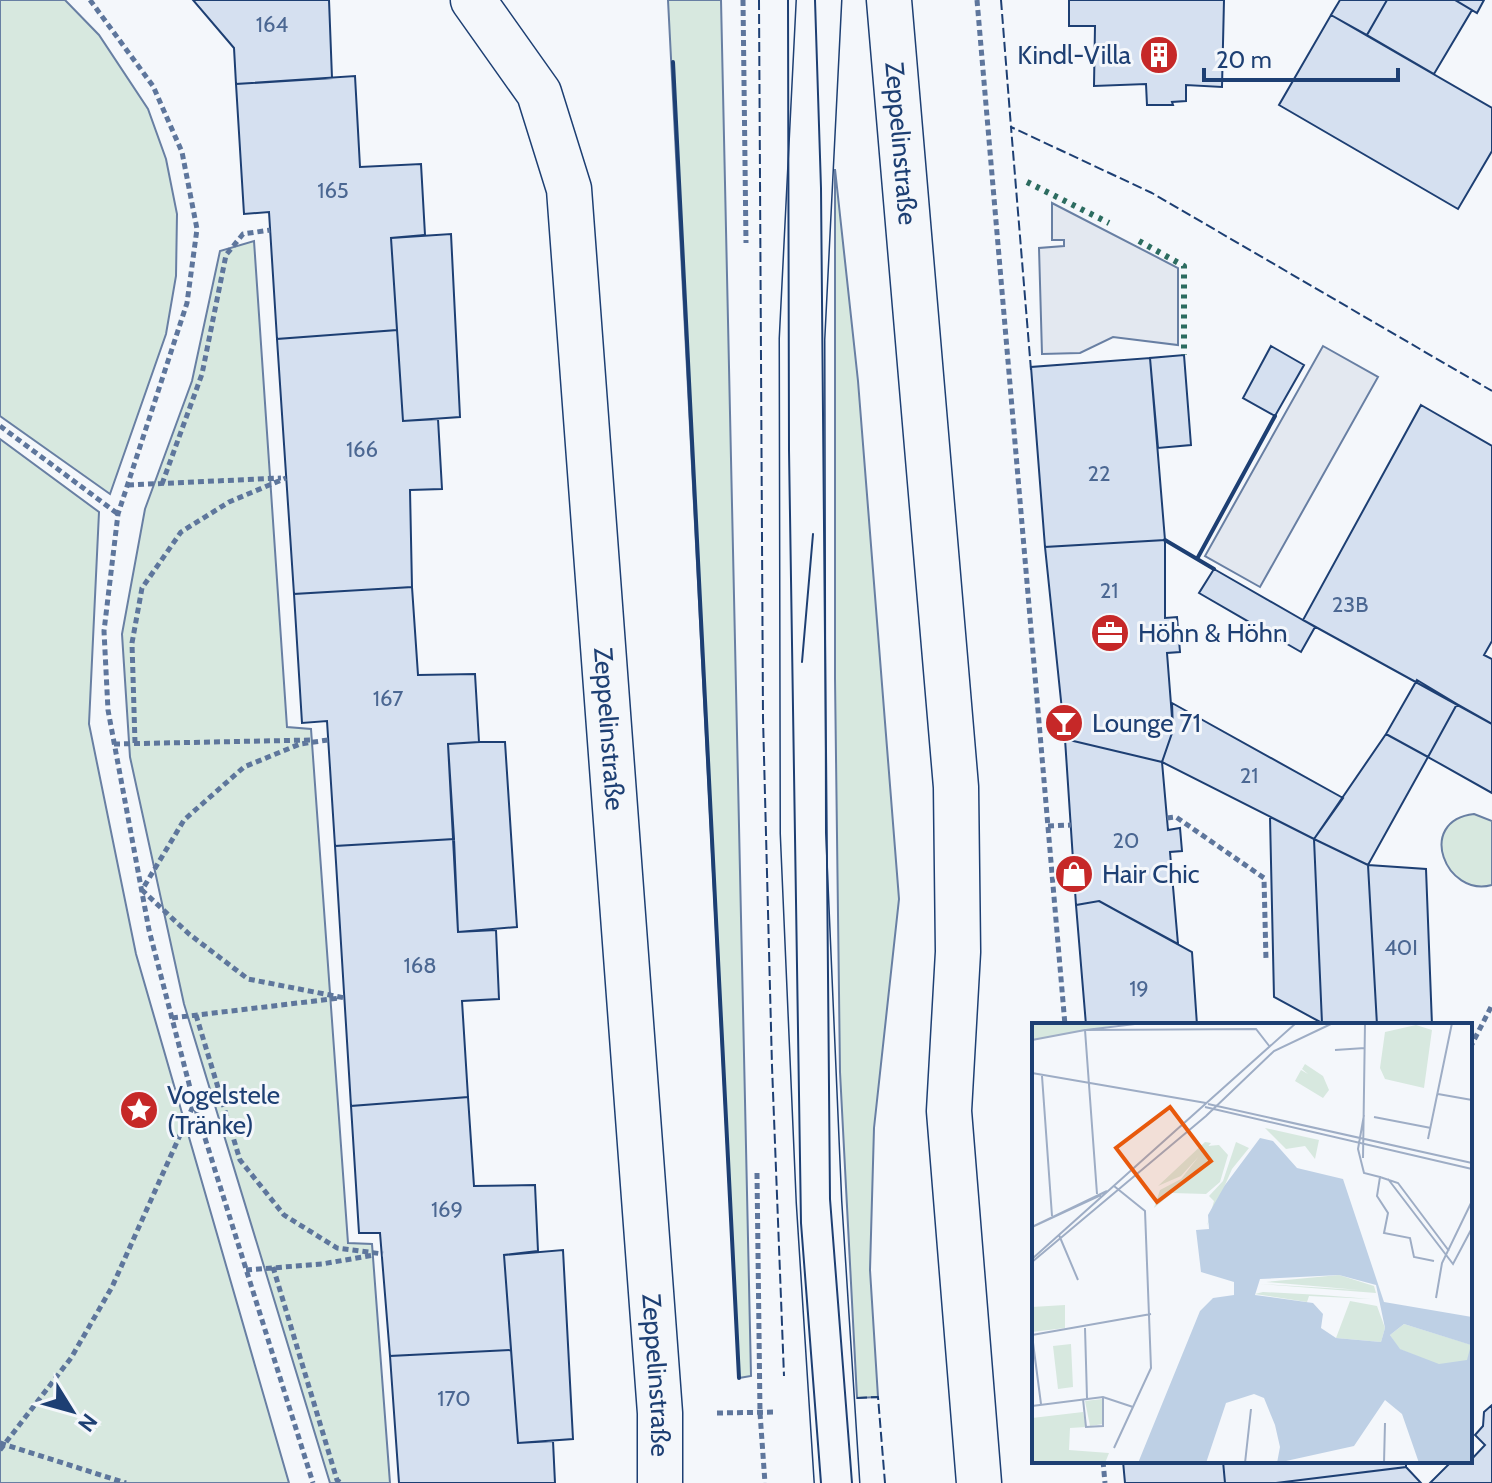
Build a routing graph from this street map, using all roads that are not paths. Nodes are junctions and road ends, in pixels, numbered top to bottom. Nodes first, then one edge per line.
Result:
1 (473, 0) edge
2 (819, 0) edge
3 (889, 0) edge
4 (660, 1483) edge
5 (837, 1483) edge
6 (979, 1483) edge

1 - 4 main road, Zeppelinstraße
2 - 5 main road
3 - 6 main road, Zeppelinstraße

